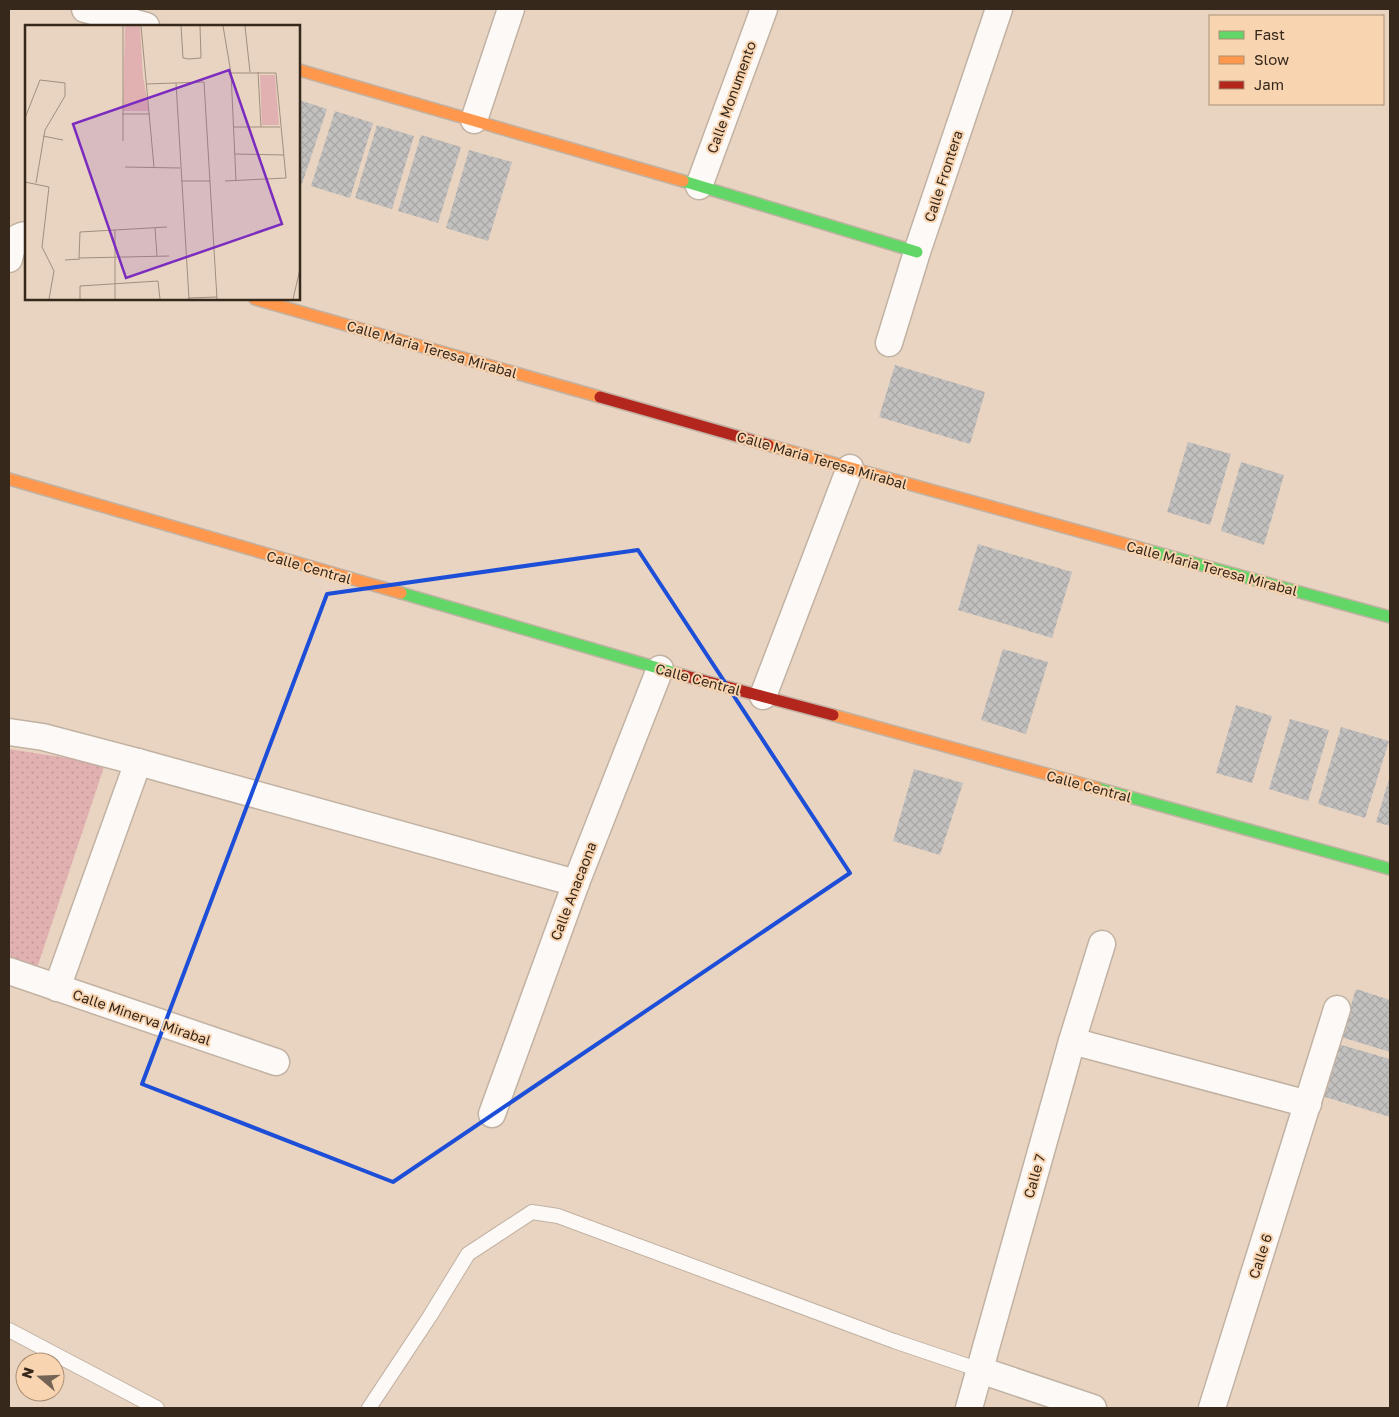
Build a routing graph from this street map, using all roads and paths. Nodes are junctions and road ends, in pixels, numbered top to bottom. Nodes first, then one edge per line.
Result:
1 (85, 9) edge
2 (511, 9) edge
3 (764, 9) edge
4 (999, 9) edge
5 (142, 25) edge
6 (300, 70) edge
7 (474, 120) junction
8 (699, 186) junction
9 (25, 235) edge
10 (917, 252) junction
11 (9, 260) edge
12 (259, 300) edge
13 (889, 343) dead end
14 (850, 468) junction
15 (9, 480) edge
16 (1390, 617) edge
17 (660, 669) junction
18 (763, 696) junction
19 (9, 732) edge
20 (138, 762) junction
21 (1390, 869) edge
22 (576, 883) junction
23 (1102, 944) dead end
24 (9, 971) edge
25 (57, 988) junction
26 (1337, 1009) dead end
27 (1072, 1041) junction
28 (276, 1062) dead end
29 (1308, 1104) junction
30 (492, 1114) dead end
31 (9, 1330) edge
32 (980, 1370) junction
33 (157, 1408) edge
34 (369, 1408) edge
35 (969, 1408) edge
36 (1093, 1408) edge
37 (1212, 1408) edge

1 - 5 street
2 - 7 street
3 - 8 street, Calle Monumento
4 - 10 street, Calle Frontera
6 - 7 street
7 - 8 street
8 - 10 street
9 - 11 street
10 - 13 street, Calle Frontera
12 - 14 street, Calle Maria Teresa Mirabal
14 - 16 street, Calle Maria Teresa Mirabal
14 - 18 street
15 - 17 street, Calle Central
17 - 18 street, Calle Central
17 - 22 street, Calle Anacaona
18 - 21 street, Calle Central
19 - 20 street
20 - 22 street
20 - 25 street
22 - 30 street, Calle Anacaona
23 - 27 street, Calle 7
24 - 25 street, Calle Minerva Mirabal
25 - 28 street, Calle Minerva Mirabal
26 - 29 street, Calle 6
27 - 29 street
27 - 32 street, Calle 7
29 - 37 street, Calle 6
31 - 33 lane
32 - 34 lane
32 - 35 street, Calle 7
32 - 36 street

